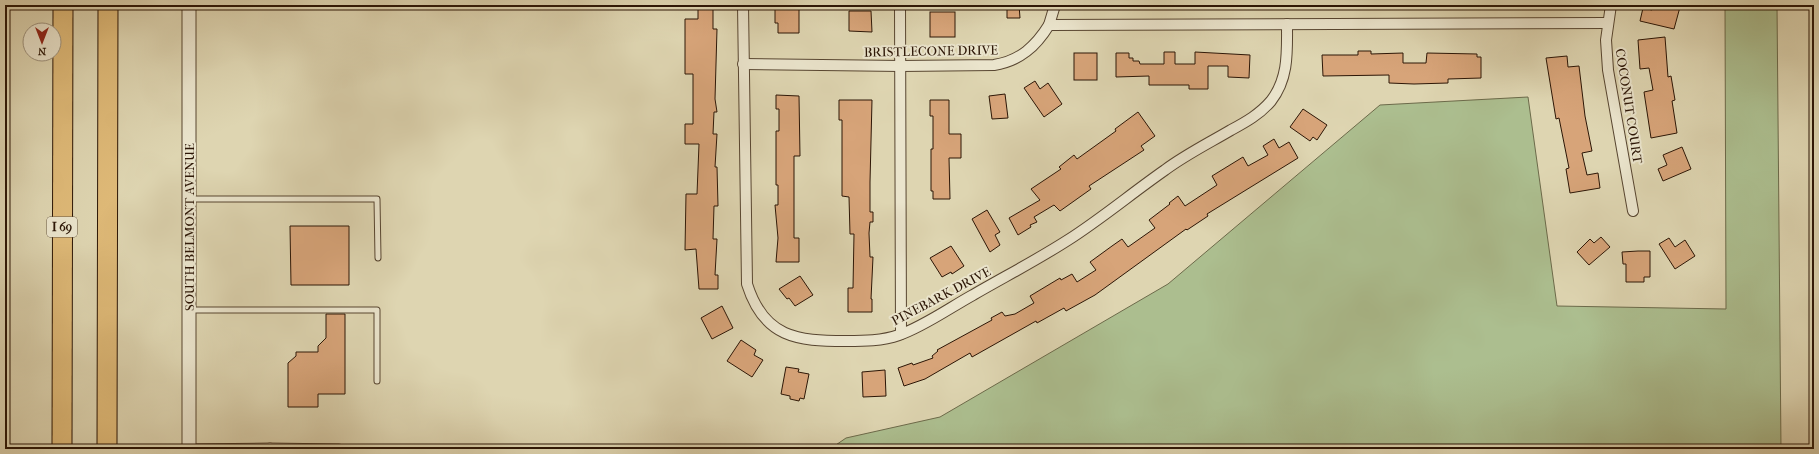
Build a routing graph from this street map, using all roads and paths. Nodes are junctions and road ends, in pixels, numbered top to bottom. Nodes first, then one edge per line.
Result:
1 (63, 5) edge
2 (108, 5) edge
3 (189, 5) edge
4 (743, 5) edge
5 (900, 5) edge
6 (1054, 5) edge
7 (1611, 5) edge
8 (1608, 23) junction
9 (1287, 24) junction
10 (1049, 25) junction
11 (743, 64) junction
12 (901, 66) junction
13 (189, 198) junction
14 (1633, 211) dead end
15 (378, 258) dead end
16 (189, 310) junction
17 (901, 334) junction
18 (377, 381) dead end
19 (189, 448) edge
20 (270, 448) edge
21 (62, 449) edge
22 (107, 449) edge
23 (350, 449) edge

1 - 21 highway, I 69
2 - 22 highway
3 - 13 street, SOUTH BELMONT AVENUE
4 - 11 street, PINEBARK DRIVE
5 - 12 street
6 - 10 street
7 - 8 street, COCONUT COURT
8 - 9 street
8 - 14 street, COCONUT COURT
9 - 10 street
9 - 17 street, PINEBARK DRIVE
10 - 12 street, BRISTLECONE DRIVE
11 - 12 street, BRISTLECONE DRIVE
11 - 17 street, PINEBARK DRIVE
12 - 17 street
13 - 15 lane
13 - 16 street, SOUTH BELMONT AVENUE
16 - 18 lane
16 - 19 street, SOUTH BELMONT AVENUE
19 - 20 lane
20 - 23 lane

